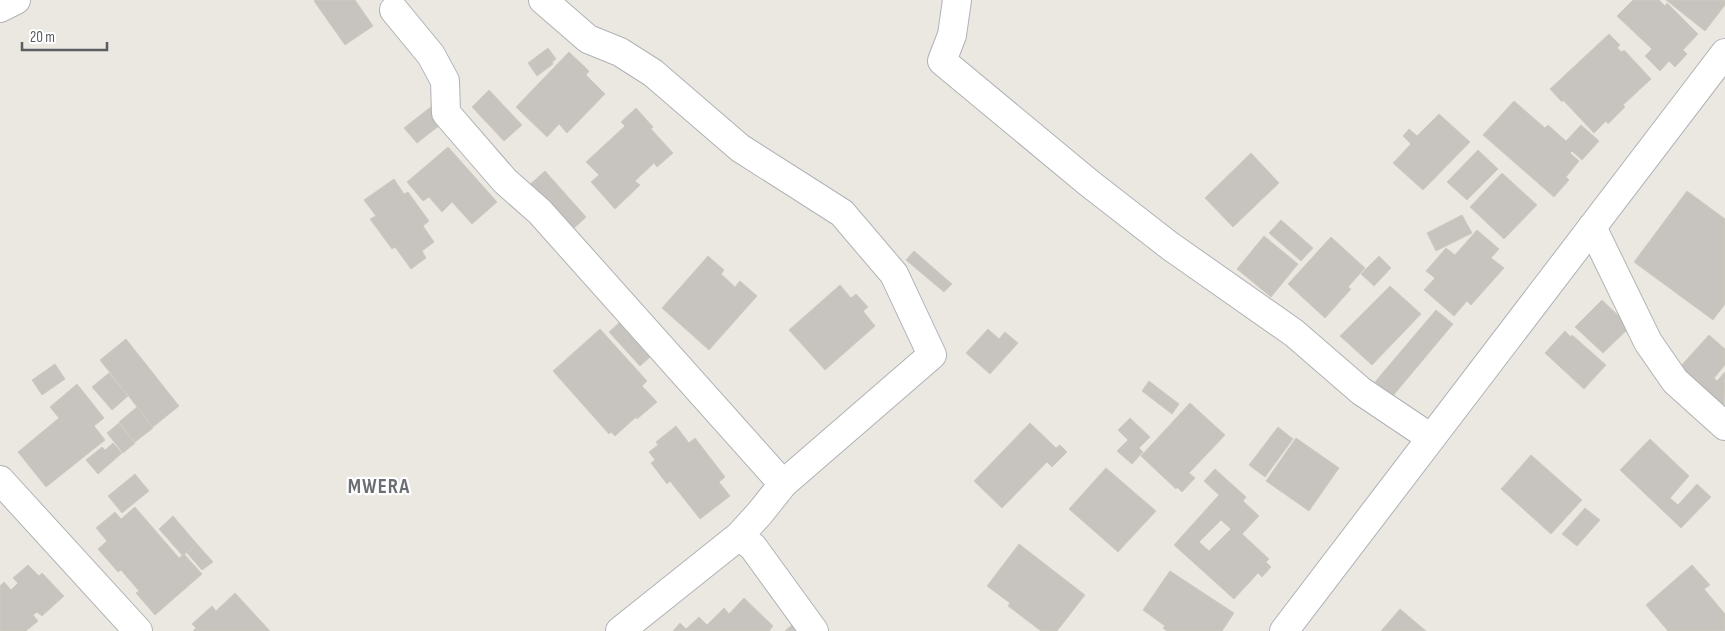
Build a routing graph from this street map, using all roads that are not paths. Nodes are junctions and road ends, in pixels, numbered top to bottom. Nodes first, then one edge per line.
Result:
1 (16, 0) edge
2 (543, 0) edge
3 (957, 0) edge
4 (0, 8) edge
5 (394, 10) dead end
6 (1725, 53) edge
7 (1592, 227) junction
8 (1725, 426) edge
9 (1432, 438) junction
10 (0, 480) edge
11 (783, 484) junction
12 (739, 536) junction
13 (138, 631) edge
14 (620, 631) edge
15 (814, 631) edge
16 (1284, 631) edge

1 - 4 street
2 - 11 street
3 - 9 street
5 - 11 street
6 - 7 street
7 - 8 street
7 - 9 street
9 - 16 street
10 - 13 street
11 - 12 street
12 - 14 street
12 - 15 street

